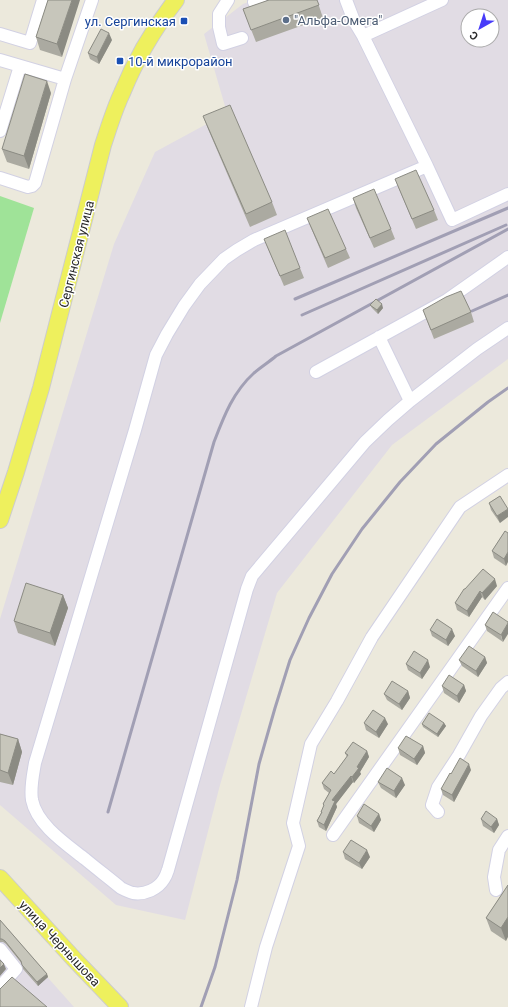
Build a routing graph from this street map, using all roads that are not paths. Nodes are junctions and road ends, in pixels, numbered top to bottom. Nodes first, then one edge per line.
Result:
1 (43, 0) edge
2 (92, 0) edge
3 (176, 0) edge
4 (228, 0) edge
5 (346, 0) edge
6 (442, 0) edge
7 (0, 34) edge
8 (363, 36) junction
9 (242, 38) dead end
10 (0, 60) edge
11 (20, 66) junction
12 (65, 79) junction
13 (0, 131) edge
14 (427, 166) junction
15 (0, 178) edge
16 (508, 194) edge
17 (508, 256) edge
18 (508, 328) edge
19 (379, 337) junction
20 (316, 372) dead end
21 (410, 401) junction
22 (508, 475) edge
23 (0, 520) edge
24 (508, 588) edge
25 (508, 682) edge
26 (438, 812) dead end
27 (333, 835) dead end
28 (508, 836) edge
29 (0, 878) edge
30 (496, 890) dead end
31 (0, 949) edge
32 (0, 987) edge
33 (120, 1007) edge
34 (251, 1007) edge

1 - 7 lane
2 - 12 lane
3 - 23 main road, Сергинская улица
4 - 9 lane
5 - 8 lane
6 - 8 lane
8 - 14 lane
10 - 11 lane
11 - 12 lane
11 - 13 lane
12 - 15 lane
14 - 16 lane
14 - 21 lane
17 - 19 lane
18 - 21 lane
19 - 20 lane
19 - 21 lane
22 - 34 lane
24 - 27 lane
25 - 26 lane
28 - 30 lane
29 - 33 main road, улица Чернышова
31 - 32 lane

